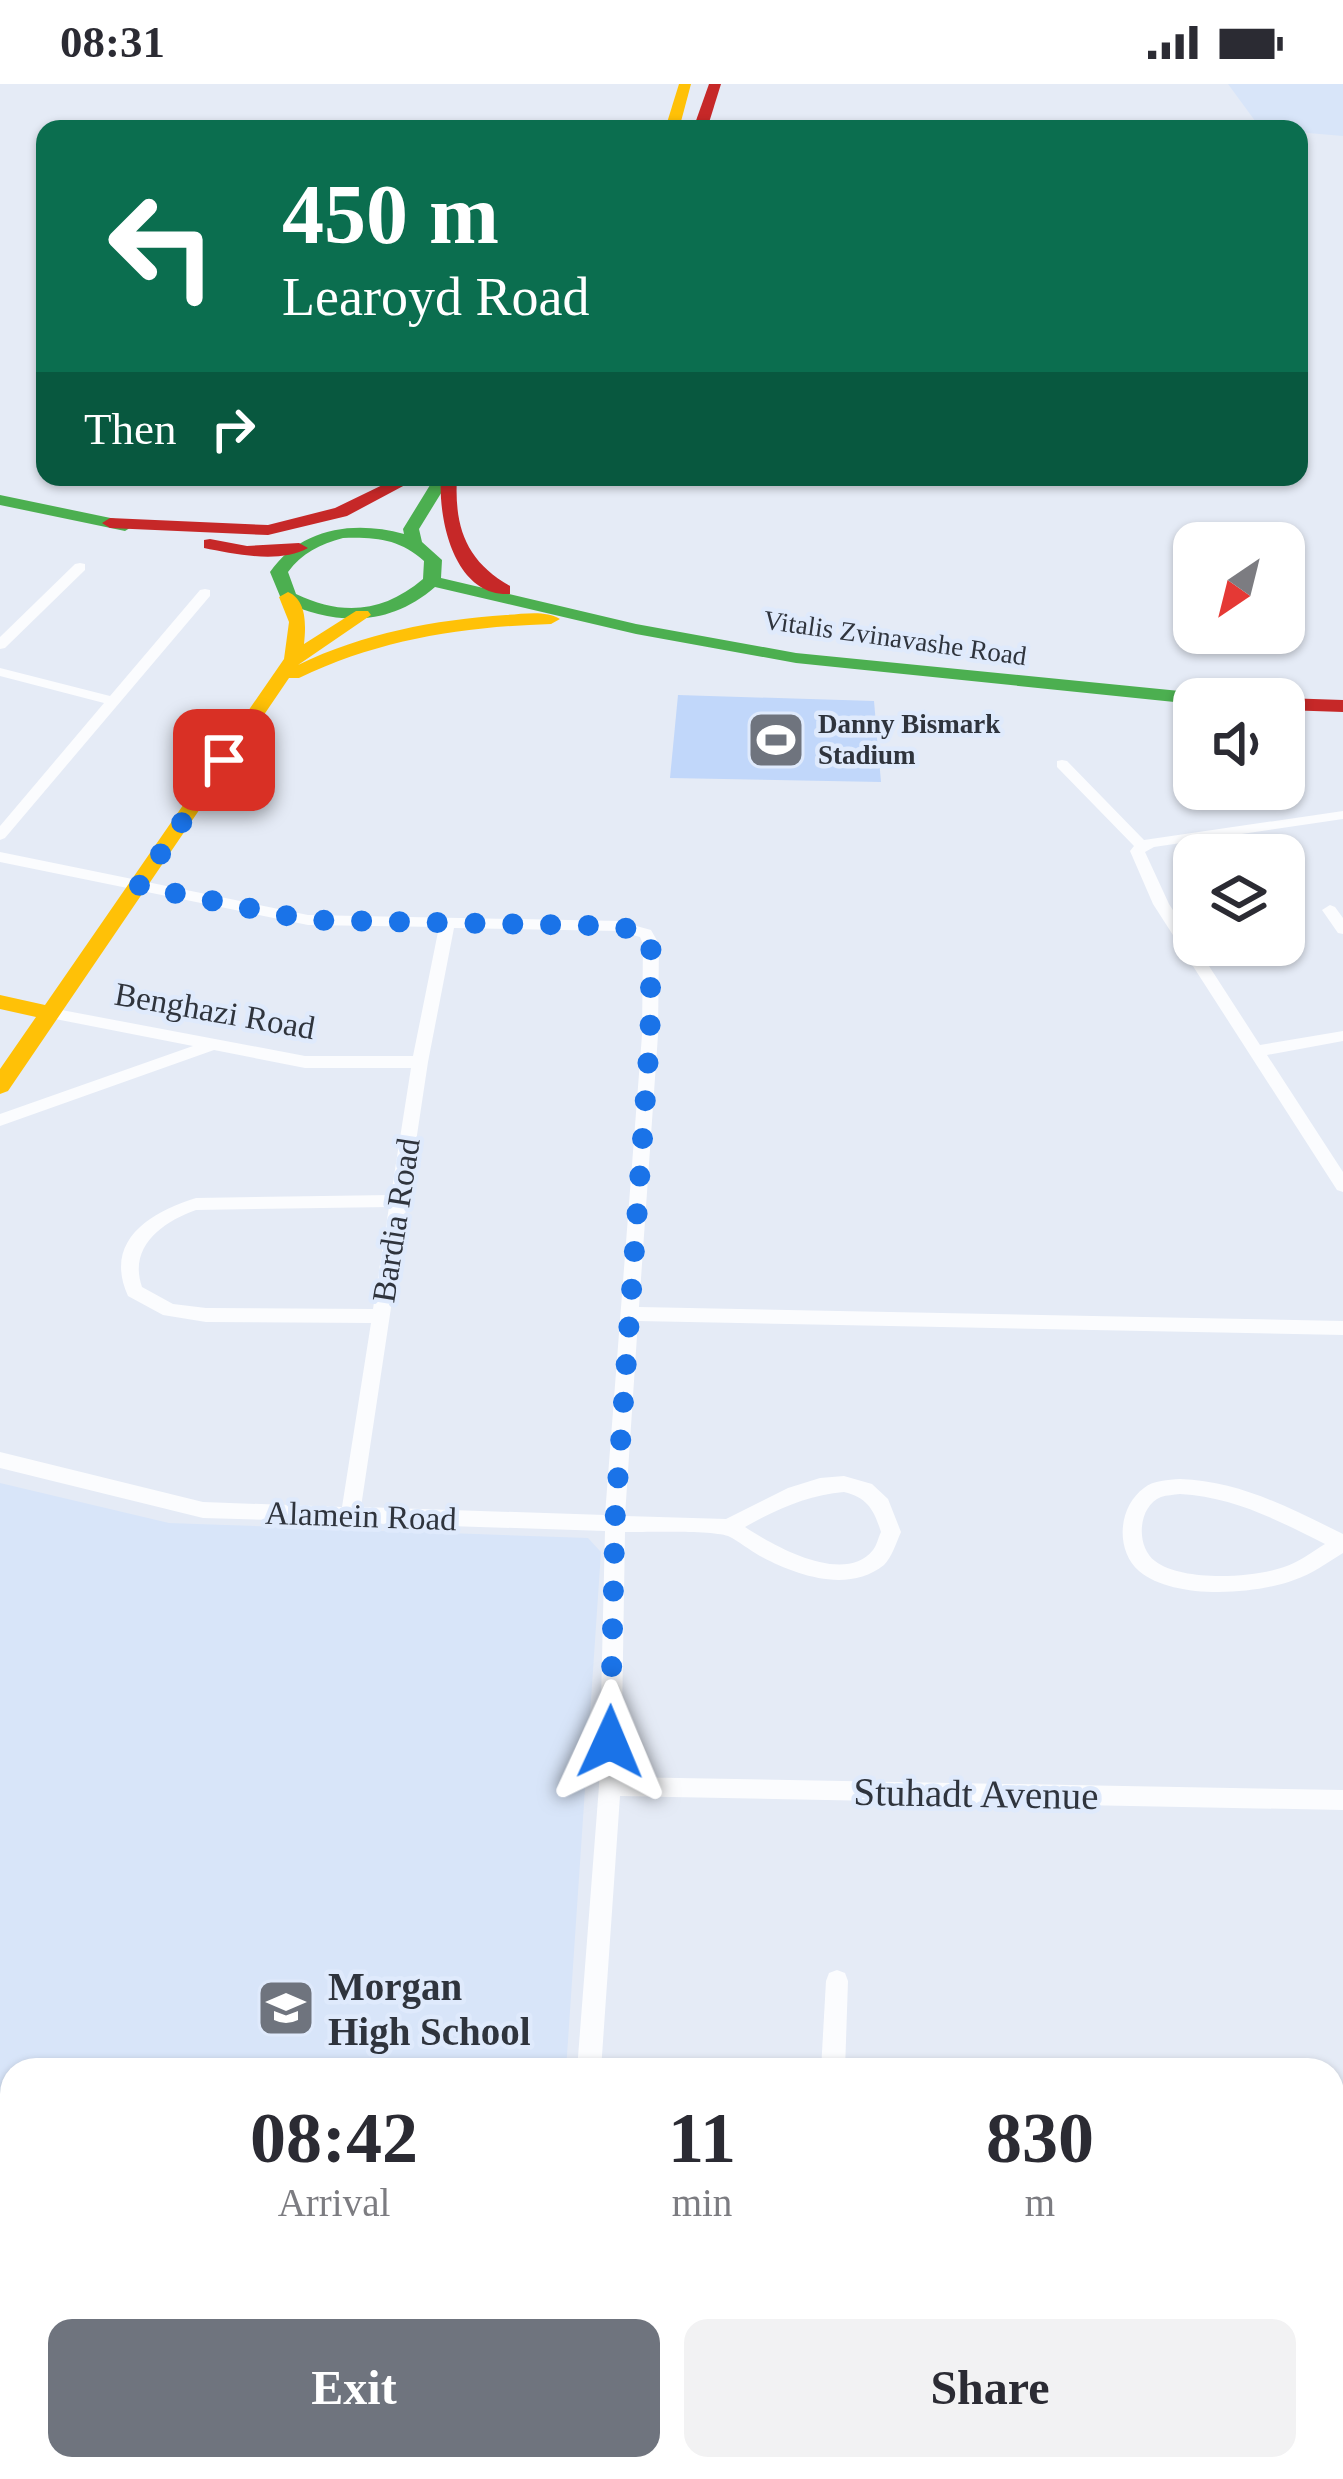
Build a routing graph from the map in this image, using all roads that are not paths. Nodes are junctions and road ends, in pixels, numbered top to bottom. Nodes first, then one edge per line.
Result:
1 (686, 84) edge
2 (715, 84) edge
3 (675, 120) edge
4 (703, 120) edge
5 (399, 486) edge
6 (409, 486) edge
7 (438, 486) edge
8 (446, 486) edge
9 (0, 500) edge
10 (110, 523) junction
11 (344, 533) junction
12 (414, 543) junction
13 (299, 548) junction
14 (247, 551) junction
15 (80, 567) dead end
16 (279, 572) junction
17 (432, 581) junction
18 (205, 593) dead end
19 (288, 597) junction
20 (411, 601) junction
21 (362, 615) junction
22 (554, 615) junction
23 (0, 645) edge
24 (293, 659) junction
25 (0, 673) edge
26 (277, 685) junction
27 (1173, 697) edge
28 (111, 701) junction
29 (1305, 705) edge
30 (1343, 706) edge
31 (1062, 764) dead end
32 (1343, 815) edge
33 (0, 836) edge
34 (1146, 844) junction
35 (0, 857) edge
36 (139, 886) junction
37 (1330, 910) dead end
38 (447, 924) junction
39 (1343, 929) edge
40 (0, 1002) edge
41 (51, 1013) junction
42 (1343, 1036) edge
43 (209, 1046) junction
44 (1255, 1051) junction
45 (420, 1062) junction
46 (0, 1086) edge
47 (0, 1120) edge
48 (1343, 1186) edge
49 (397, 1202) junction
50 (632, 1314) junction
51 (380, 1316) junction
52 (1343, 1328) edge
53 (0, 1460) edge
54 (350, 1518) junction
55 (615, 1519) junction
56 (728, 1527) junction
57 (1342, 1543) edge
58 (610, 1786) junction
59 (1343, 1800) edge
60 (836, 1981) dead end
61 (590, 2058) edge
62 (833, 2058) edge

1 - 3 main road
2 - 4 main road
5 - 10 main road
6 - 11 main road
7 - 12 main road
8 - 22 main road
9 - 10 main road
10 - 14 main road
11 - 12 main road
11 - 13 main road
12 - 17 main road
13 - 14 main road
13 - 16 main road
14 - 16 main road
15 - 23 street
16 - 19 main road
17 - 20 main road
17 - 22 main road, Vitalis Zvinavashe Road
18 - 28 street
19 - 21 main road
19 - 24 main road
20 - 21 main road
20 - 22 main road, Vitalis Zvinavashe Road
21 - 24 main road
22 - 26 main road
22 - 27 main road, Vitalis Zvinavashe Road
24 - 26 main road
25 - 28 street
26 - 36 main road
28 - 33 street
29 - 30 main road
31 - 34 street
32 - 34 street
34 - 44 street
35 - 36 street
36 - 38 street
36 - 41 main road
37 - 39 street
38 - 45 street, Bardia Road
38 - 50 street
40 - 41 main road, Benghazi Road
41 - 43 street, Benghazi Road
41 - 46 main road
42 - 44 street
43 - 45 street, Benghazi Road
43 - 47 street
44 - 48 street
45 - 49 street, Bardia Road
49 - 51 street, Bardia Road
49 - 51 street
50 - 52 street
50 - 55 street
51 - 54 street, Bardia Road
53 - 54 street, Alamein Road
54 - 55 street, Alamein Road
55 - 56 street, Alamein Road
55 - 58 street
56 - 56 street, Alamein Road
57 - 57 street
58 - 59 street, Stuhadt Avenue
58 - 61 street
60 - 62 street

